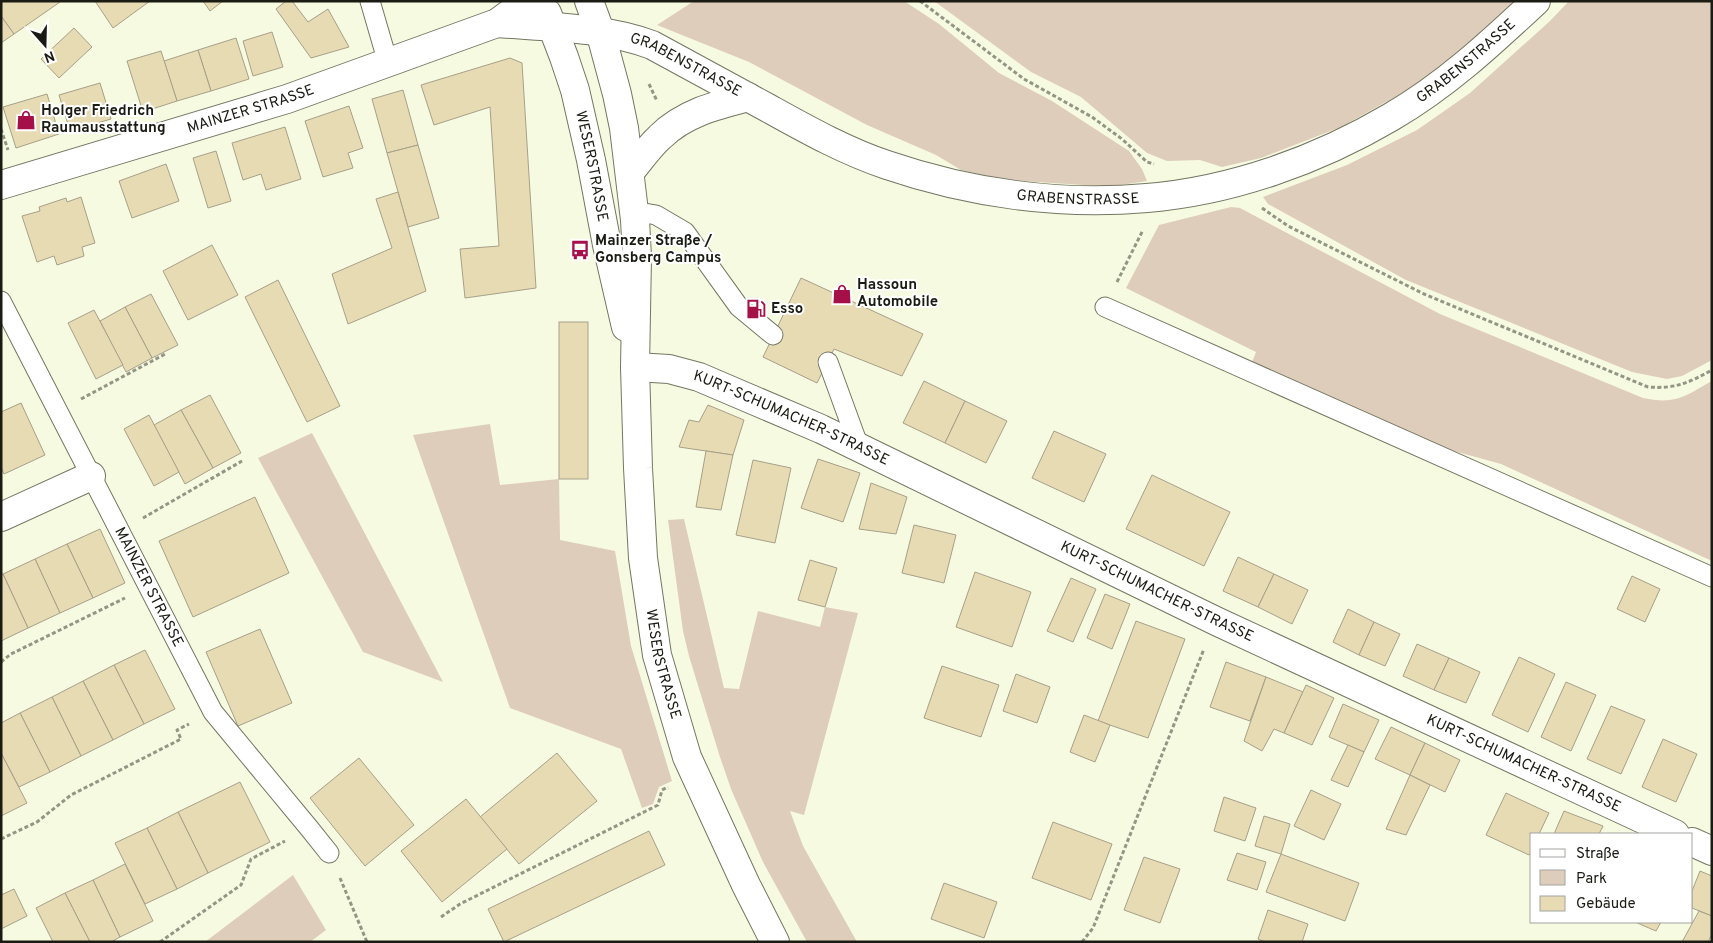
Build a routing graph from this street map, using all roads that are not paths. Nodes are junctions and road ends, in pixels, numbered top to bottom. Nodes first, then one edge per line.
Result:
1 (370, 1) edge
2 (527, 1) edge
3 (542, 1) edge
4 (590, 1) edge
5 (1536, 1) edge
6 (497, 23) junction
7 (553, 27) junction
8 (600, 31) junction
9 (388, 63) junction
10 (748, 97) junction
11 (630, 172) junction
12 (1, 185) edge
13 (633, 210) junction
14 (1, 301) edge
15 (1105, 307) road end
16 (773, 335) dead end
17 (828, 362) dead end
18 (635, 367) junction
19 (859, 447) junction
20 (91, 476) junction
21 (1, 517) edge
22 (1712, 577) edge
23 (1673, 833) edge
24 (1693, 842) edge
25 (1712, 851) edge
26 (329, 853) road end
27 (775, 942) edge

1 - 9 lane
2 - 6 street, MAINZER STRASSE
3 - 7 street, WESERSTRASSE
4 - 8 street, WESERSTRASSE
5 - 10 street, GRABENSTRASSE
6 - 7 street, MAINZER STRASSE
6 - 9 street, MAINZER STRASSE
7 - 8 street, GRABENSTRASSE
7 - 18 street, WESERSTRASSE
8 - 10 street, GRABENSTRASSE
8 - 11 street, WESERSTRASSE
9 - 12 street, MAINZER STRASSE
10 - 11 street
11 - 13 street, WESERSTRASSE
13 - 16 lane
13 - 18 street, WESERSTRASSE
14 - 20 lane, MAINZER STRASSE
15 - 22 lane
17 - 19 lane
18 - 19 street, KURT-SCHUMACHER-STRASSE
18 - 27 street, WESERSTRASSE
19 - 23 street, KURT-SCHUMACHER-STRASSE
20 - 21 street
20 - 26 lane, MAINZER STRASSE
24 - 25 street

